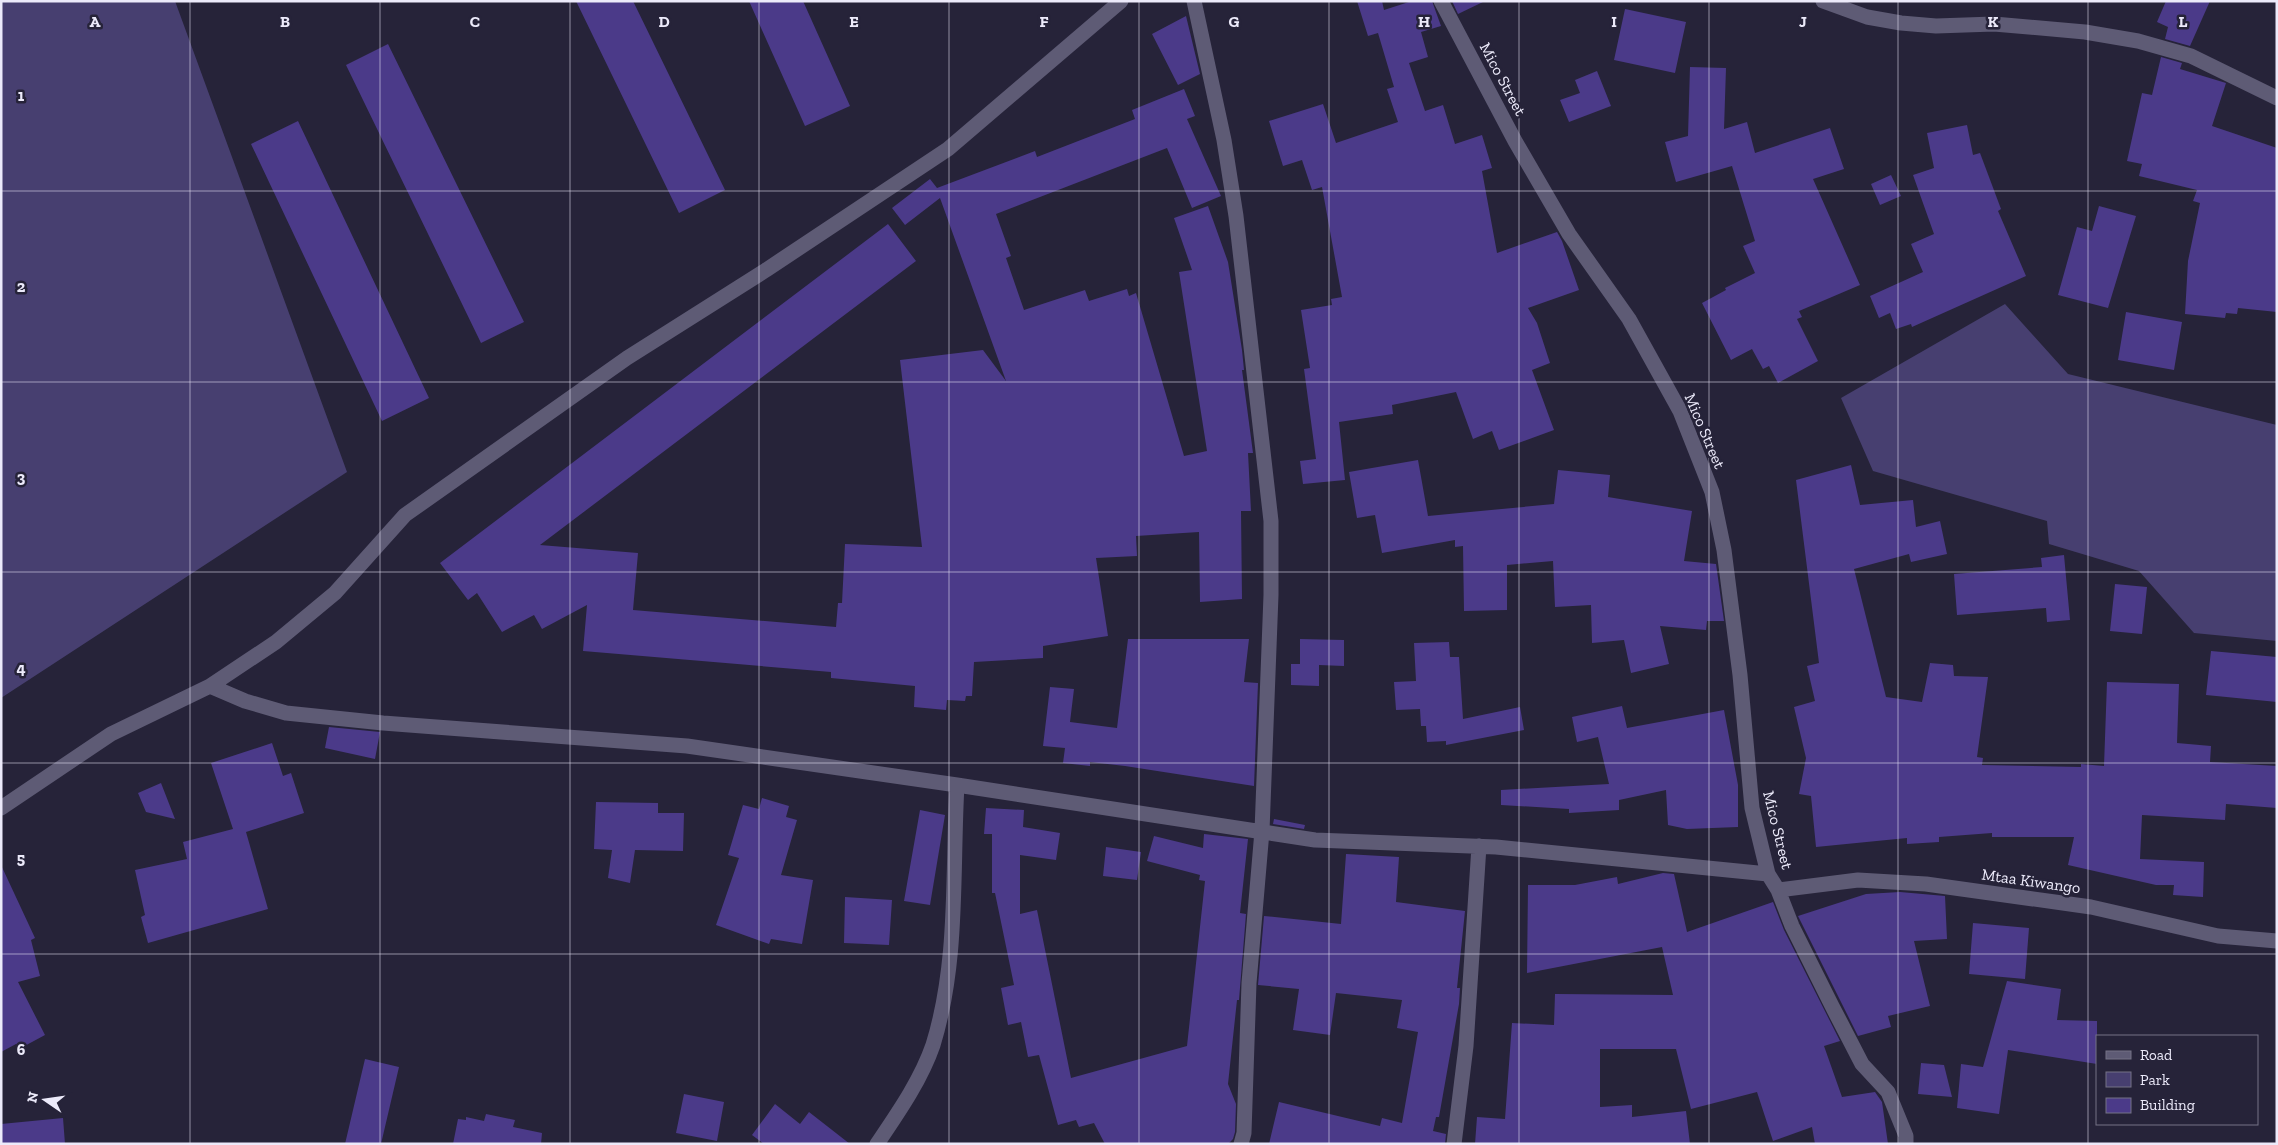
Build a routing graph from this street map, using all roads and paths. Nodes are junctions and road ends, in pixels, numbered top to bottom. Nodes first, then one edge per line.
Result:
1 (1121, 1) edge
2 (1194, 1) edge
3 (1442, 1) edge
4 (1824, 1) edge
5 (2277, 98) edge
6 (210, 686) junction
7 (957, 785) junction
8 (1, 808) edge
9 (1262, 831) junction
10 (1479, 846) junction
11 (1768, 874) junction
12 (1778, 890) junction
13 (2277, 941) edge
14 (878, 1144) edge
15 (1241, 1144) edge
16 (1454, 1144) edge
17 (1906, 1144) edge

1 - 6 street
2 - 9 street
3 - 11 street, Mico Street
4 - 5 street
6 - 7 street
6 - 8 street
7 - 9 street
7 - 14 street
9 - 10 street
9 - 15 street
10 - 11 street
10 - 16 street
11 - 12 street, Mico Street
12 - 13 street, Mtaa Kiwango
12 - 17 street, Mico Street

